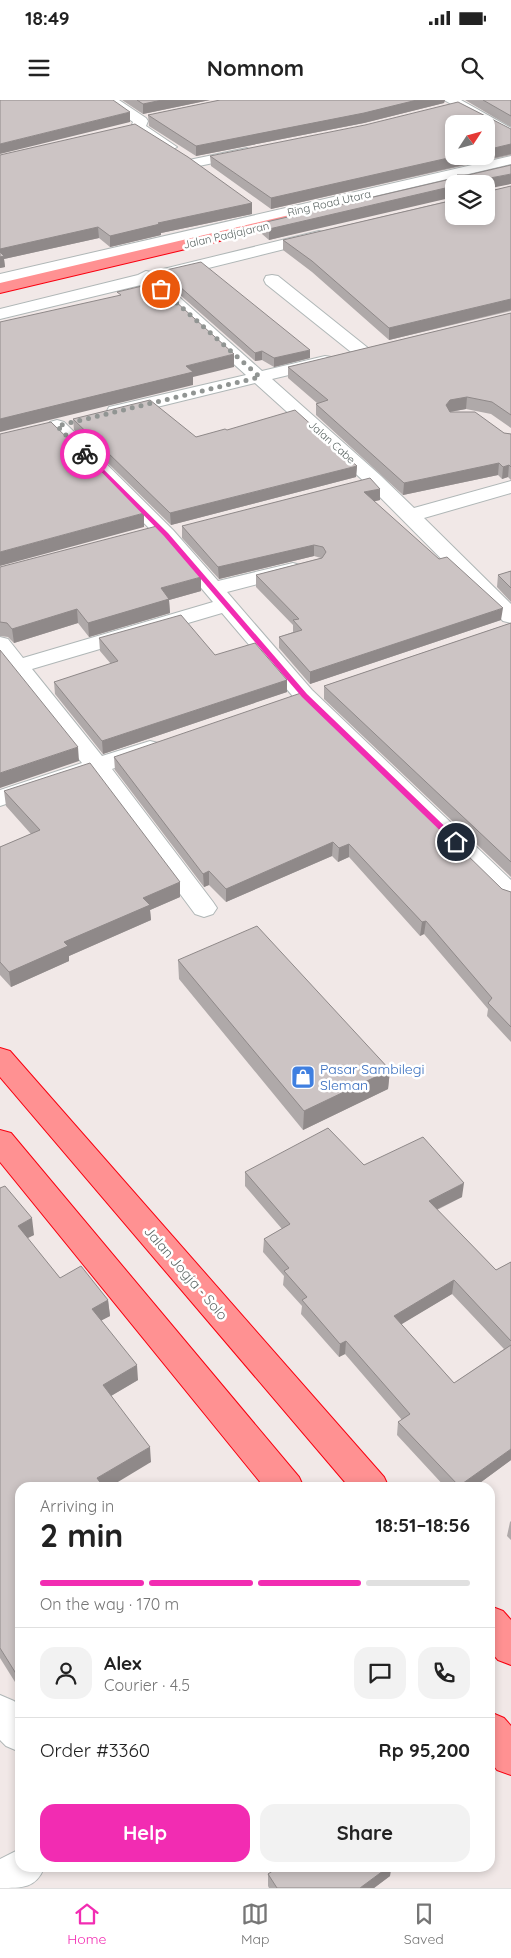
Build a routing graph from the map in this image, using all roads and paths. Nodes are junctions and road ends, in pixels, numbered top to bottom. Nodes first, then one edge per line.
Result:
1 (110, 100) edge
2 (451, 105) edge
3 (159, 117) edge
4 (140, 124) junction
5 (120, 131) edge
6 (511, 134) edge
7 (260, 150) edge
8 (511, 160) edge
9 (194, 163) junction
10 (511, 169) edge
11 (210, 174) edge
12 (463, 175) edge
13 (467, 175) edge
14 (445, 179) edge
15 (445, 180) edge
16 (256, 207) dead end
17 (269, 217) junction
18 (333, 228) joint
19 (146, 276) junction
20 (0, 279) edge
21 (272, 280) dead end
22 (0, 288) edge
23 (0, 304) edge
24 (0, 314) edge
25 (381, 348) edge
26 (362, 352) junction
27 (260, 377) junction
28 (95, 416) edge
29 (57, 426) edge
30 (511, 487) edge
31 (408, 516) junction
32 (314, 564) edge
33 (220, 597) junction
34 (511, 616) edge
35 (0, 644) edge
36 (19, 666) junction
37 (173, 740) edge
38 (98, 766) junction
39 (0, 798) edge
40 (511, 895) edge
41 (204, 908) dead end
42 (0, 1058) edge
43 (0, 1141) edge
44 (281, 1482) edge
45 (367, 1482) edge
46 (495, 1629) edge
47 (511, 1647) edge
48 (0, 1714) edge
49 (15, 1728) edge
50 (495, 1737) edge
51 (511, 1756) edge
52 (17, 1872) edge
53 (0, 1882) edge

1 - 4 street
2 - 6 street
3 - 4 street
4 - 5 street
4 - 9 street
7 - 9 street
8 - 12 street, Ring Road Utara
9 - 11 street
10 - 13 highway, Jalan Padjajaran
14 - 17 street, Ring Road Utara
15 - 22 highway, Jalan Padjajaran
16 - 17 street
17 - 20 street, Ring Road Utara
18 - 19 street
18 - 23 highway, Jalan Padjajaran
19 - 24 street
19 - 27 street, Jalan Cabe
21 - 26 street
25 - 26 street
26 - 27 street
27 - 28 street
27 - 31 street, Jalan Cabe
29 - 33 street
30 - 31 street
31 - 34 street, Jalan Cabe
32 - 33 street
33 - 36 street
33 - 40 street
35 - 36 street
36 - 38 street
37 - 38 street
38 - 39 street
38 - 41 street
42 - 45 highway, Jalan Jogja - Solo
43 - 44 highway
46 - 47 highway
48 - 49 street
50 - 51 highway
52 - 53 street

